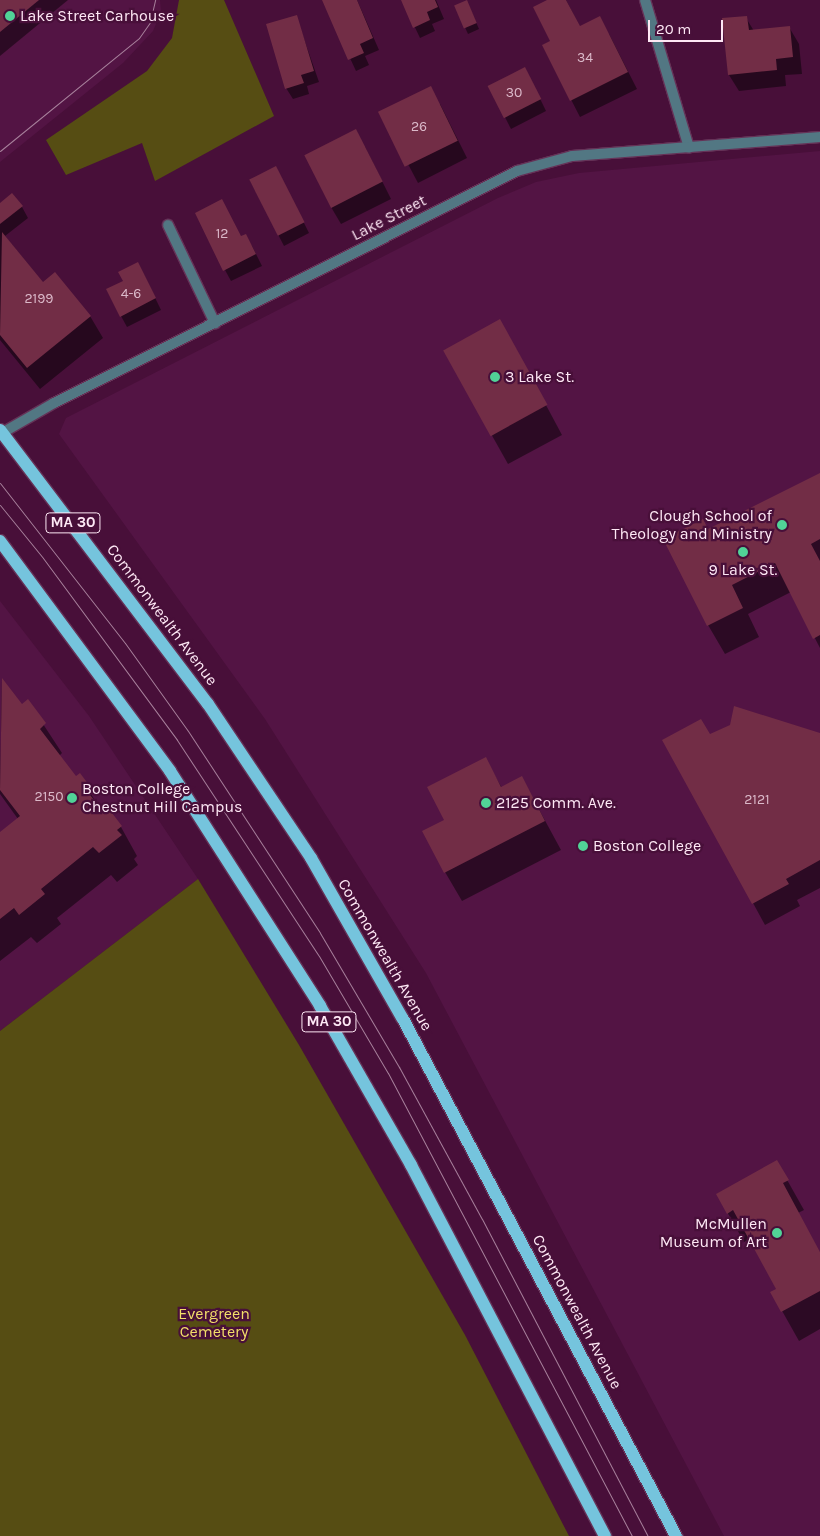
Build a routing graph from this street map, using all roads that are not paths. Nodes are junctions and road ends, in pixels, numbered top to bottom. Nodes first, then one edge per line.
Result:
1 (645, 0) edge
2 (820, 137) edge
3 (689, 148) junction
4 (168, 225) dead end
5 (215, 323) junction
6 (1, 432) edge
7 (0, 541) edge
8 (605, 1536) edge
9 (676, 1536) edge

1 - 3 street
2 - 3 street, Lake Street
3 - 5 street, Lake Street
4 - 5 street
5 - 6 street, Lake Street
6 - 9 main road, Commonwealth Avenue / MA 30
7 - 8 main road, MA 30

